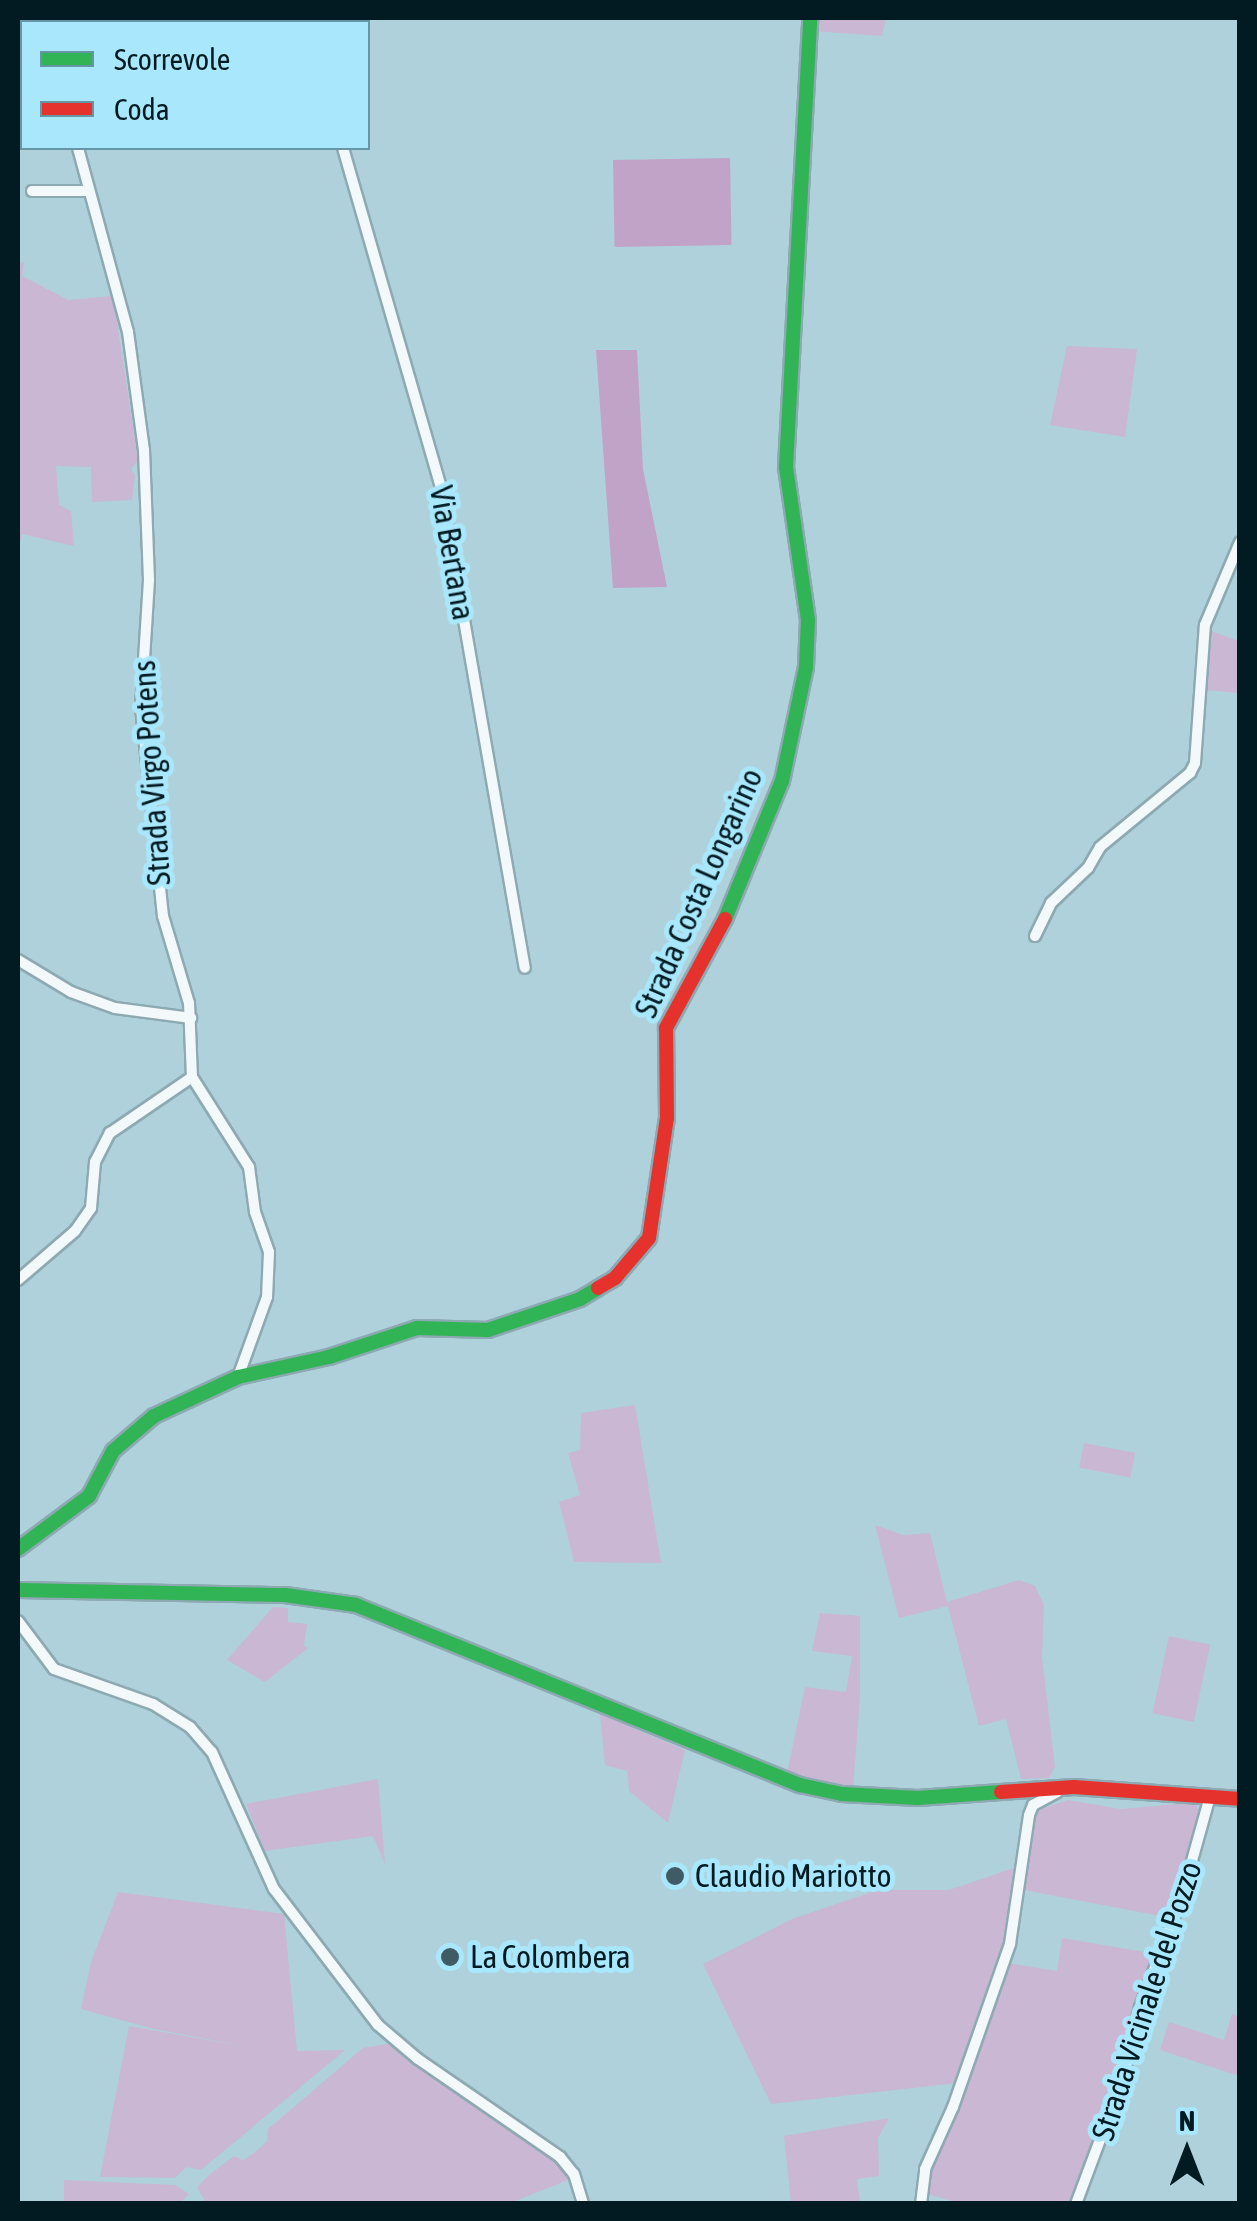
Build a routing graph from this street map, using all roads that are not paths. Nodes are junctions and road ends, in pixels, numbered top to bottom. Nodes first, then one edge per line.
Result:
1 (810, 18) edge
2 (79, 150) edge
3 (344, 150) edge
4 (32, 191) dead end
5 (89, 191) junction
6 (1240, 542) edge
7 (1036, 936) dead end
8 (18, 960) edge
9 (526, 968) dead end
10 (191, 1018) junction
11 (192, 1077) junction
12 (18, 1280) edge
13 (238, 1377) junction
14 (18, 1549) edge
15 (18, 1578) edge
16 (18, 1590) edge
17 (47, 1591) junction
18 (18, 1622) edge
19 (1074, 1787) junction
20 (1210, 1796) junction
21 (1240, 1798) edge
22 (582, 2204) edge
23 (921, 2204) edge
24 (1076, 2204) edge

1 - 13 street, Strada Costa Longarino
2 - 5 street, Strada Virgo Potens
3 - 9 street, Via Bertana
4 - 5 street
5 - 10 street, Strada Virgo Potens
6 - 7 street
8 - 10 street
10 - 11 street, Strada Virgo Potens
11 - 12 street
11 - 13 street
13 - 14 street, Strada Costa Longarino
15 - 17 street
16 - 17 street
17 - 19 street
18 - 22 street
19 - 20 street
19 - 23 street
20 - 21 street
20 - 24 street, Strada Vicinale del Pozzo

